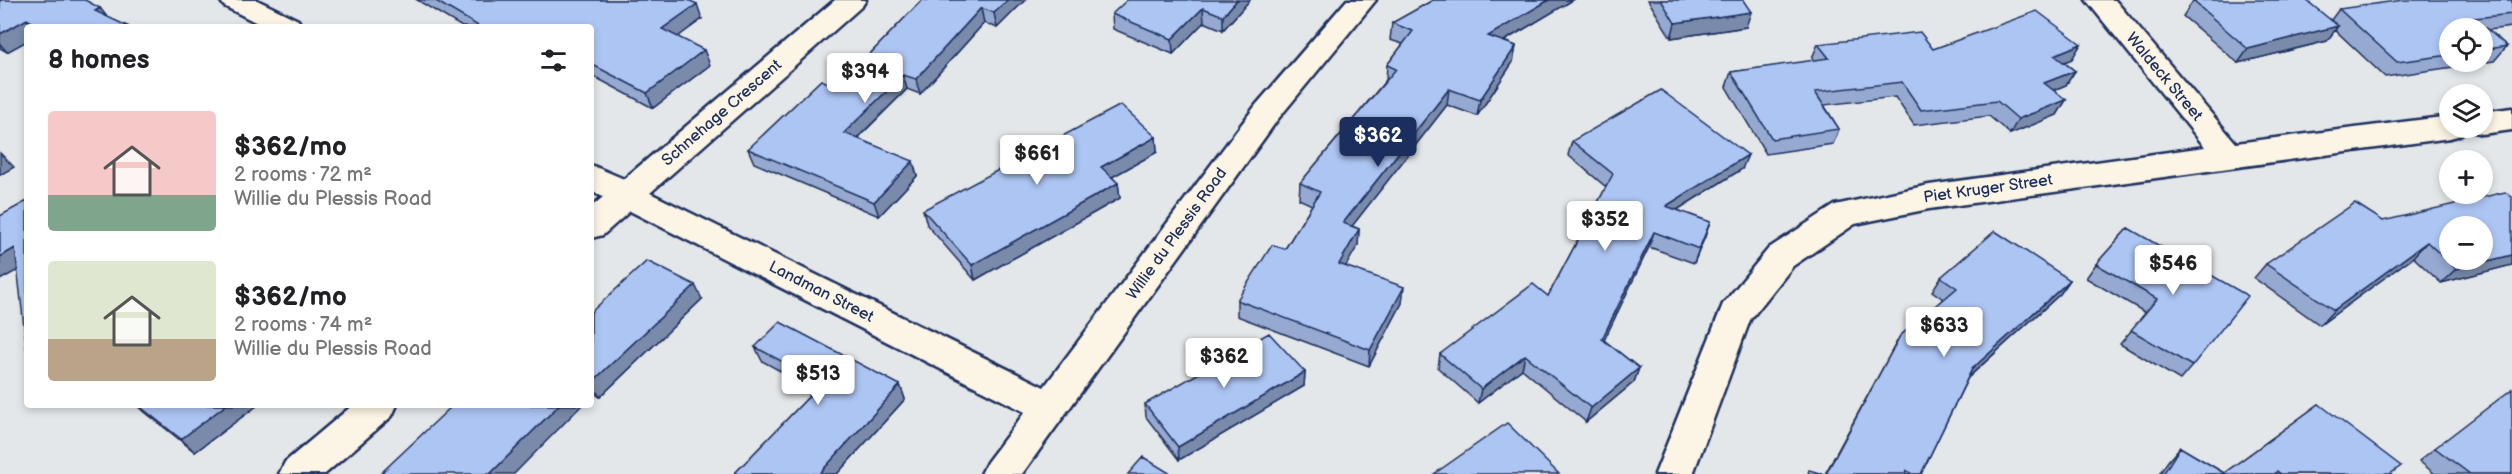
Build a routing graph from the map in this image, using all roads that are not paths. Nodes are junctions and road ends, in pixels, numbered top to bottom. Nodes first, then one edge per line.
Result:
1 (234, 0) edge
2 (852, 0) edge
3 (1362, 0) edge
4 (2100, 0) edge
5 (282, 24) edge
6 (2512, 119) edge
7 (2493, 122) edge
8 (2439, 128) edge
9 (2229, 154) junction
10 (594, 178) edge
11 (628, 195) junction
12 (594, 223) edge
13 (1050, 407) junction
14 (375, 408) edge
15 (297, 474) edge
16 (1000, 474) edge
17 (1674, 474) edge

1 - 5 street
2 - 11 street, Schnehage Crescent
3 - 13 street, Willie du Plessis Road
4 - 9 street, Waldeck Street
6 - 7 street
8 - 9 street, Piet Kruger Street
9 - 17 street, Piet Kruger Street
10 - 11 street, Landman Street
11 - 12 street, Schnehage Crescent
11 - 13 street, Landman Street
13 - 16 street, Willie du Plessis Road
14 - 15 street

